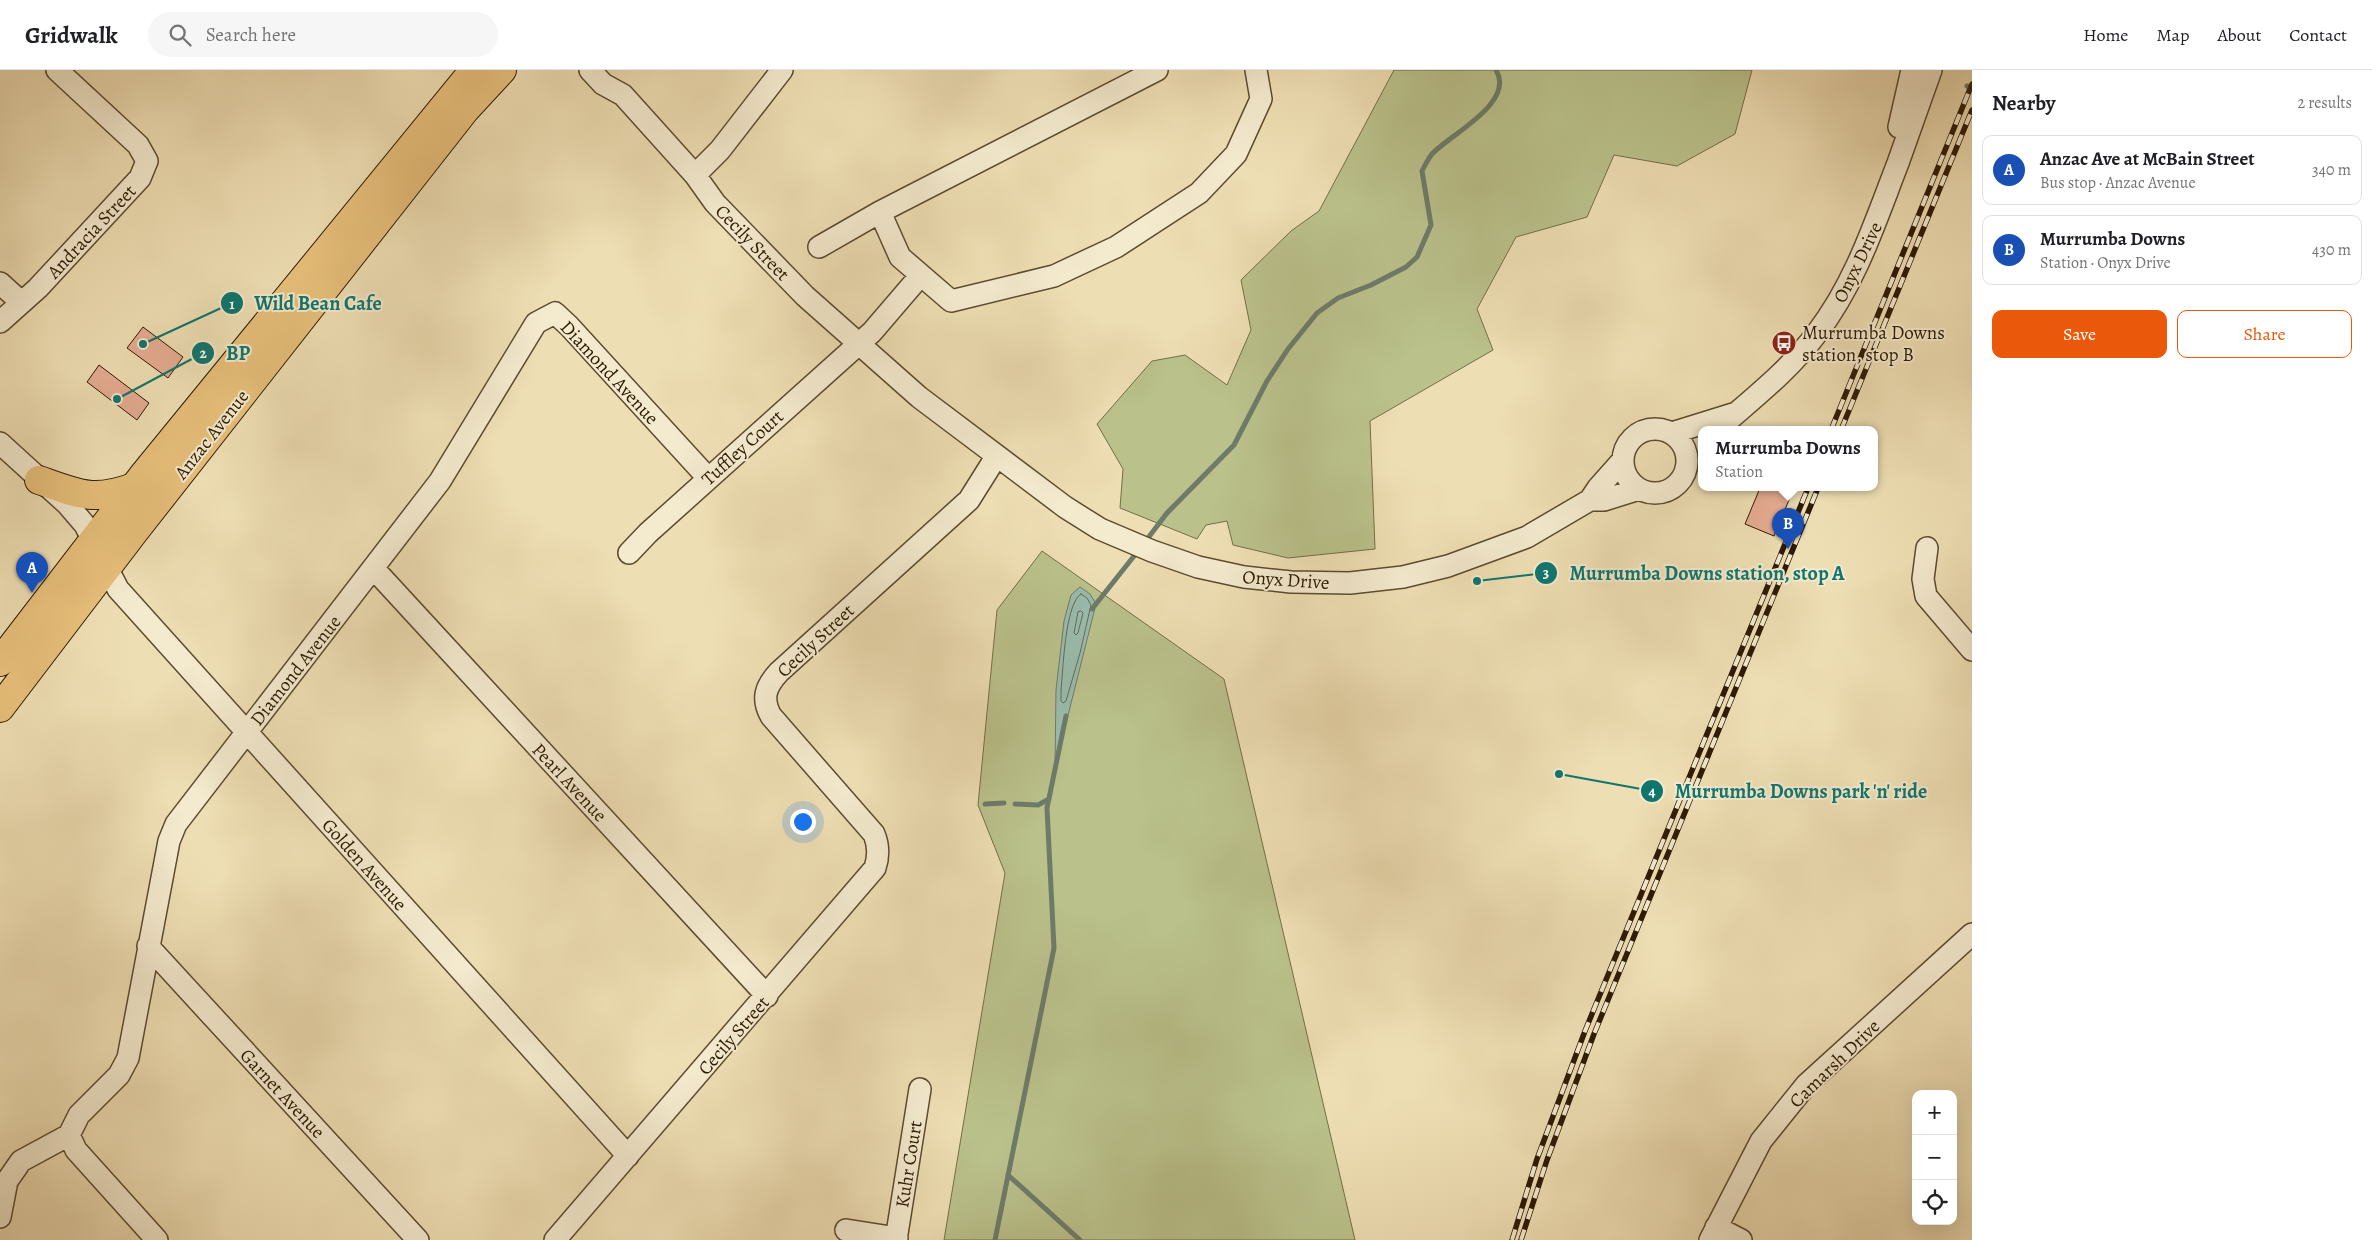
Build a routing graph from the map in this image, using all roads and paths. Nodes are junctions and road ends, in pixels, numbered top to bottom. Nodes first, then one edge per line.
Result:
1 (57, 70) edge
2 (474, 70) edge
3 (502, 70) edge
4 (590, 70) edge
5 (611, 70) edge
6 (782, 70) edge
7 (1157, 70) edge
8 (1256, 70) edge
9 (1912, 70) edge
10 (1931, 70) edge
11 (623, 95) junction
12 (1898, 162) junction
13 (695, 175) junction
14 (880, 212) junction
15 (819, 247) dead end
16 (920, 276) junction
17 (0, 282) edge
18 (21, 302) junction
19 (0, 322) edge
20 (858, 343) junction
21 (1734, 414) junction
22 (1721, 426) edge
23 (1672, 433) junction
24 (0, 443) edge
25 (1698, 449) edge
26 (996, 457) junction
27 (1687, 461) junction
28 (1622, 462) junction
29 (708, 478) junction
30 (39, 480) junction
31 (134, 487) junction
32 (1639, 489) junction
33 (1590, 500) junction
34 (94, 539) junction
35 (1927, 548) dead end
36 (629, 553) dead end
37 (106, 568) junction
38 (374, 569) junction
39 (1972, 650) edge
40 (0, 662) edge
41 (0, 708) edge
42 (247, 732) junction
43 (1972, 934) edge
44 (148, 946) junction
45 (767, 996) junction
46 (920, 1089) dead end
47 (69, 1135) junction
48 (628, 1156) junction
49 (0, 1217) edge
50 (846, 1230) dead end
51 (1713, 1234) edge
52 (896, 1239) edge
53 (157, 1240) edge
54 (418, 1240) edge
55 (555, 1240) edge
56 (1741, 1240) edge

1 - 18 street, Andracia Street
2 - 31 highway, Anzac Avenue
3 - 37 highway, Anzac Avenue
4 - 11 street, Cecily Street
5 - 11 street, Cecily Street
6 - 13 street
7 - 14 street
8 - 16 street
9 - 12 street, Onyx Drive
10 - 12 street, Onyx Drive
11 - 13 street, Cecily Street
12 - 21 street, Onyx Drive
13 - 20 street, Cecily Street
14 - 15 street
14 - 16 street
16 - 20 street, Tuffley Court
17 - 18 street
18 - 19 street, Andracia Street
20 - 26 street, Cecily Street
20 - 29 street, Tuffley Court
21 - 22 street, Onyx Drive
21 - 23 street, Onyx Drive
23 - 27 street
23 - 28 street
24 - 30 street, Golden Avenue
25 - 27 street
26 - 33 street, Onyx Drive
26 - 45 street, Cecily Street
27 - 32 street
28 - 32 street
28 - 33 street, Onyx Drive
29 - 36 street, Tuffley Court
29 - 38 street, Diamond Avenue
30 - 31 highway
30 - 34 street, Golden Avenue
31 - 34 highway, Anzac Avenue
32 - 33 street, Onyx Drive
34 - 37 street, Golden Avenue
34 - 40 highway, Anzac Avenue
35 - 39 street
37 - 41 highway, Anzac Avenue
37 - 42 street, Golden Avenue
38 - 42 street, Diamond Avenue
38 - 45 street, Pearl Avenue
42 - 44 street, Diamond Avenue
42 - 48 street, Golden Avenue
43 - 51 street, Camarsh Drive
44 - 47 street, Diamond Avenue
44 - 54 street, Garnet Avenue
45 - 48 street, Cecily Street
46 - 52 street, Kuhr Court
47 - 49 street
47 - 53 street
48 - 55 street, Cecily Street
50 - 52 street
51 - 56 street

